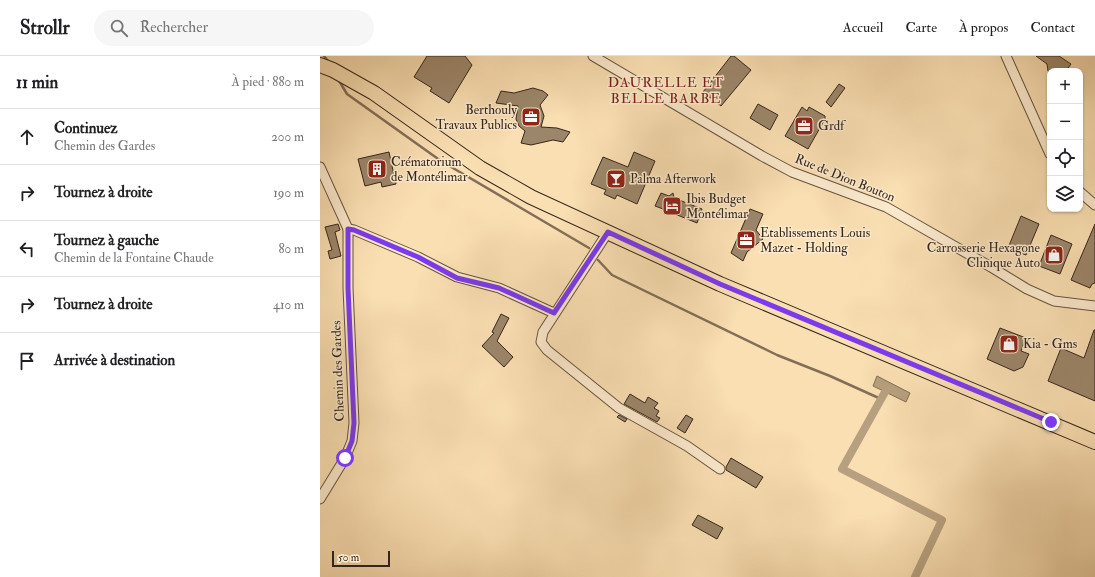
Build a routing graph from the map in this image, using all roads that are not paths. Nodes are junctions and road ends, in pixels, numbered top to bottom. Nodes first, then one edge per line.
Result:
1 (593, 56) edge
2 (1006, 56) edge
3 (320, 65) edge
4 (1047, 147) edge
5 (320, 167) edge
6 (1083, 195) edge
7 (1095, 205) edge
8 (348, 229) junction
9 (608, 232) junction
10 (1095, 306) edge
11 (554, 313) junction
12 (1094, 441) edge
13 (720, 469) dead end
14 (320, 499) edge

1 - 10 street, Rue de Dion Bouton
2 - 4 street
3 - 9 main road
5 - 8 street, Chemin des Gardes
6 - 7 street
8 - 11 street
8 - 14 street, Chemin des Gardes
9 - 11 street
9 - 12 main road
11 - 13 street

